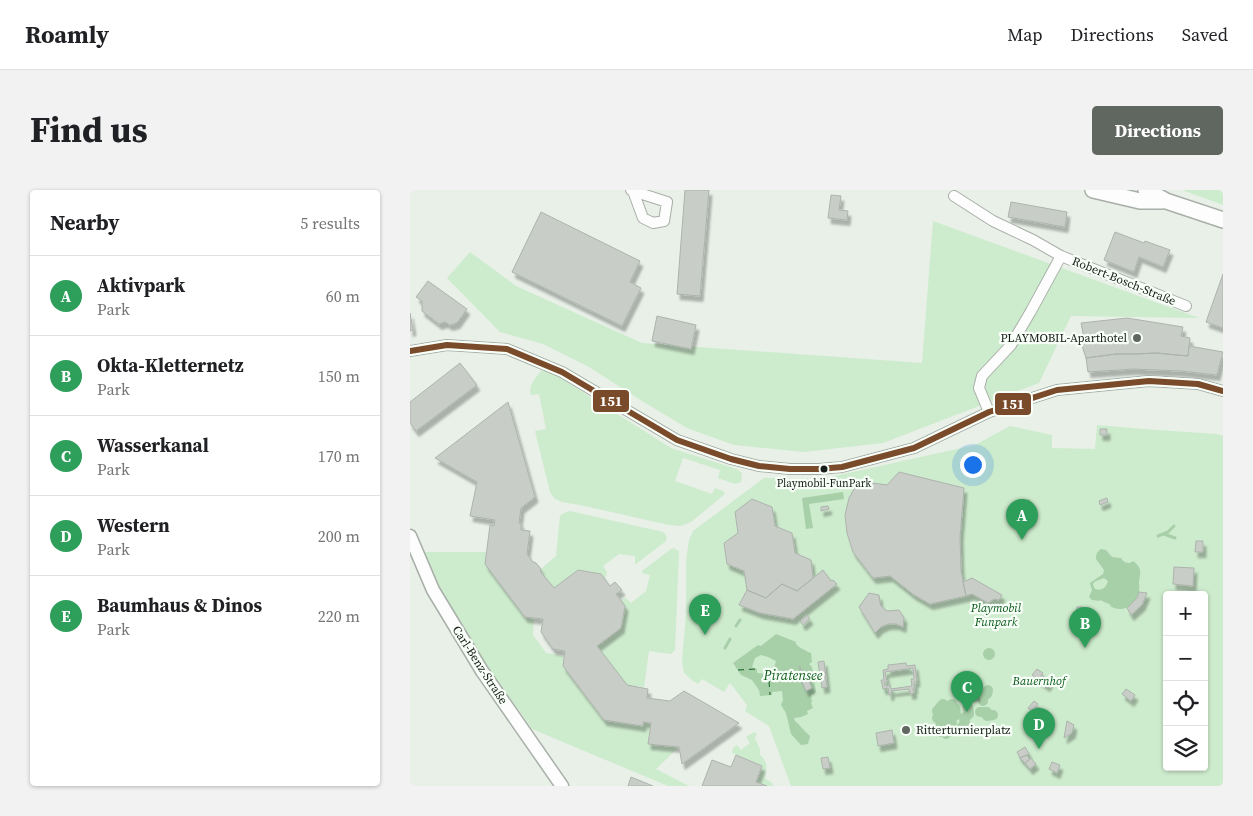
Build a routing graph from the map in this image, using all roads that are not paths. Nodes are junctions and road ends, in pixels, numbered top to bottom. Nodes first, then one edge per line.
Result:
1 (1093, 190) edge
2 (1146, 190) edge
3 (954, 196) dead end
4 (1166, 201) junction
5 (1223, 220) edge
6 (1061, 256) junction
7 (1186, 306) dead end
8 (410, 351) edge
9 (1223, 391) edge
10 (989, 412) junction
11 (410, 536) edge
12 (562, 786) edge

1 - 4 main road
2 - 4 main road
3 - 6 street, Robert-Bosch-Straße
4 - 5 main road
6 - 7 street, Robert-Bosch-Straße
6 - 10 street, Robert-Bosch-Straße
8 - 10 street
9 - 10 street
11 - 12 street, Carl-Benz-Straße

